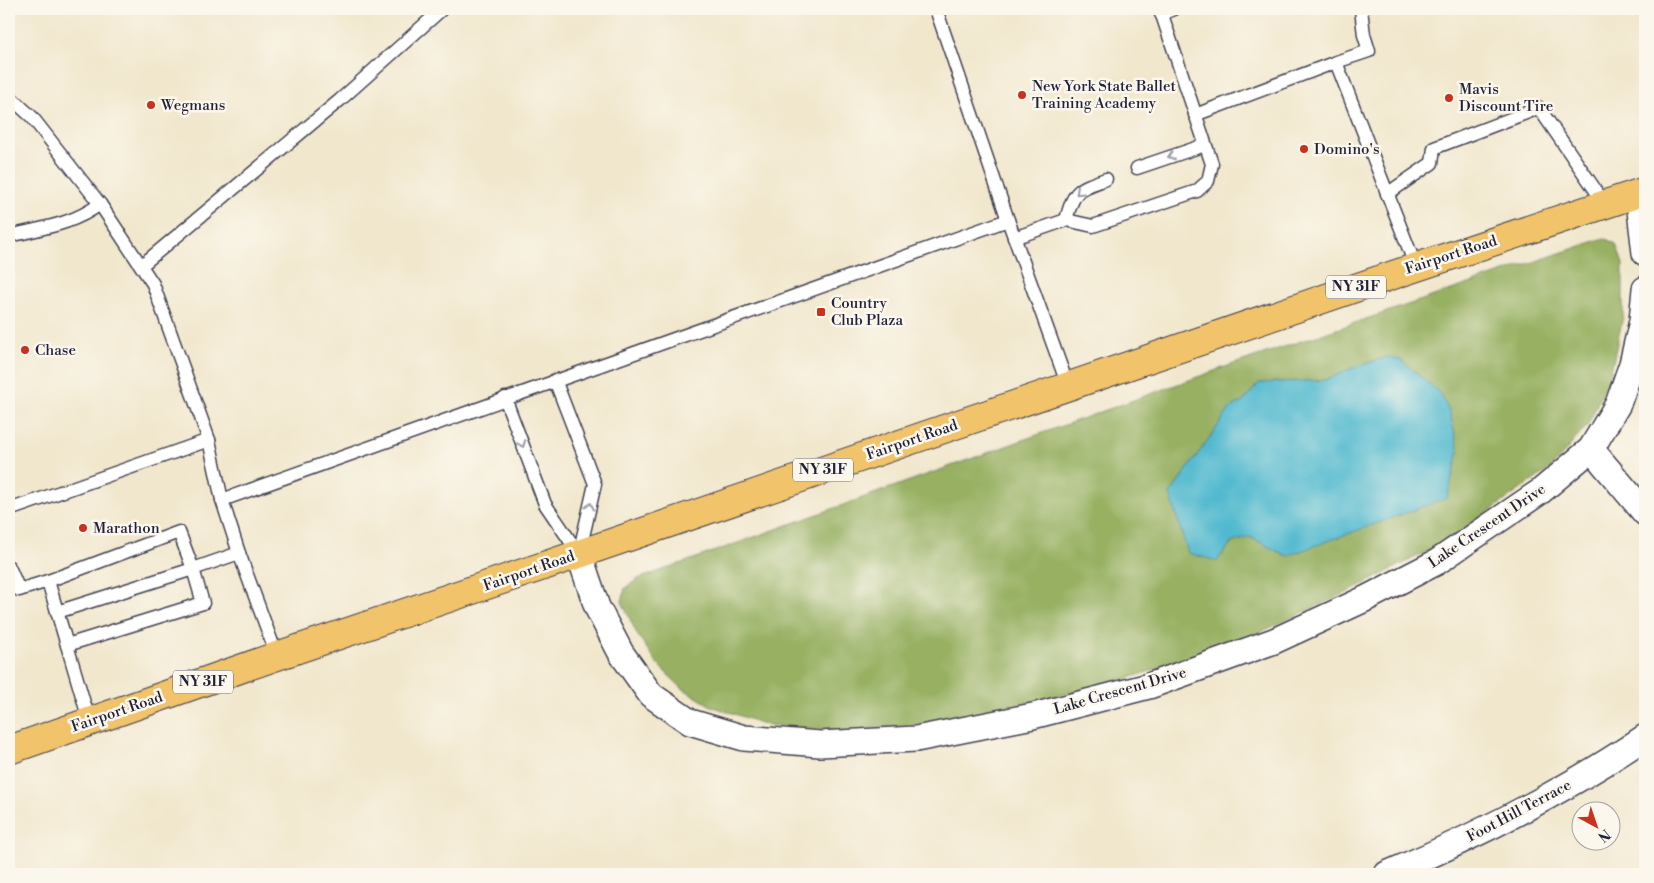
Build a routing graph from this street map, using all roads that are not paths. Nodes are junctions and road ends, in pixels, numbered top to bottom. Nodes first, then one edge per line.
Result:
1 (442, 9) edge
2 (936, 9) edge
3 (1174, 9) edge
4 (1361, 9) edge
5 (1160, 11) edge
6 (1336, 62) junction
7 (9, 96) edge
8 (1195, 114) junction
9 (1205, 144) junction
10 (1137, 168) dead end
11 (1106, 179) dead end
12 (1642, 192) edge
13 (1387, 194) junction
14 (100, 204) junction
15 (1605, 204) junction
16 (1008, 220) junction
17 (1066, 220) junction
18 (9, 236) edge
19 (1014, 238) junction
20 (1645, 253) edge
21 (142, 265) junction
22 (1416, 267) junction
23 (1645, 289) edge
24 (555, 380) junction
25 (1068, 386) junction
26 (505, 398) junction
27 (209, 440) junction
28 (1591, 449) junction
29 (222, 500) junction
30 (9, 510) edge
31 (1645, 513) edge
32 (239, 553) junction
33 (579, 554) junction
34 (9, 567) edge
35 (193, 569) junction
36 (48, 581) junction
37 (57, 612) junction
38 (67, 645) junction
39 (277, 656) junction
40 (90, 722) junction
41 (1645, 737) edge
42 (9, 750) edge
43 (1387, 874) edge

1 - 21 lane
2 - 16 lane
3 - 5 lane
4 - 6 lane
5 - 8 lane
6 - 8 lane
6 - 13 lane
7 - 14 lane
8 - 9 lane
9 -> 10 lane
9 - 17 lane
11 -> 17 lane
12 - 15 main road, Fairport Road / NY 31F
12 - 20 street
13 - 15 lane
13 - 22 lane
14 - 18 lane
14 - 21 lane
15 - 22 main road, Fairport Road / NY 31F
16 - 19 lane
16 - 24 lane
17 - 19 lane
19 - 25 lane
21 - 27 lane
22 - 25 main road, Fairport Road / NY 31F
23 - 28 street, Lake Crescent Drive
24 - 26 lane
33 -> 24 lane
25 - 33 main road, Fairport Road / NY 31F
26 - 29 lane
26 -> 33 lane
27 - 29 lane
27 - 30 lane
28 - 31 street
28 - 33 street, Lake Crescent Drive
29 - 32 lane
32 - 35 lane
32 - 39 lane
33 - 39 main road, Fairport Road / NY 31F
34 - 36 lane
35 - 36 lane
35 - 37 lane
35 - 38 lane
36 - 37 lane
37 - 38 lane
38 - 40 lane
39 - 40 main road, Fairport Road / NY 31F
40 - 42 main road, Fairport Road / NY 31F
41 - 43 street, Foot Hill Terrace

